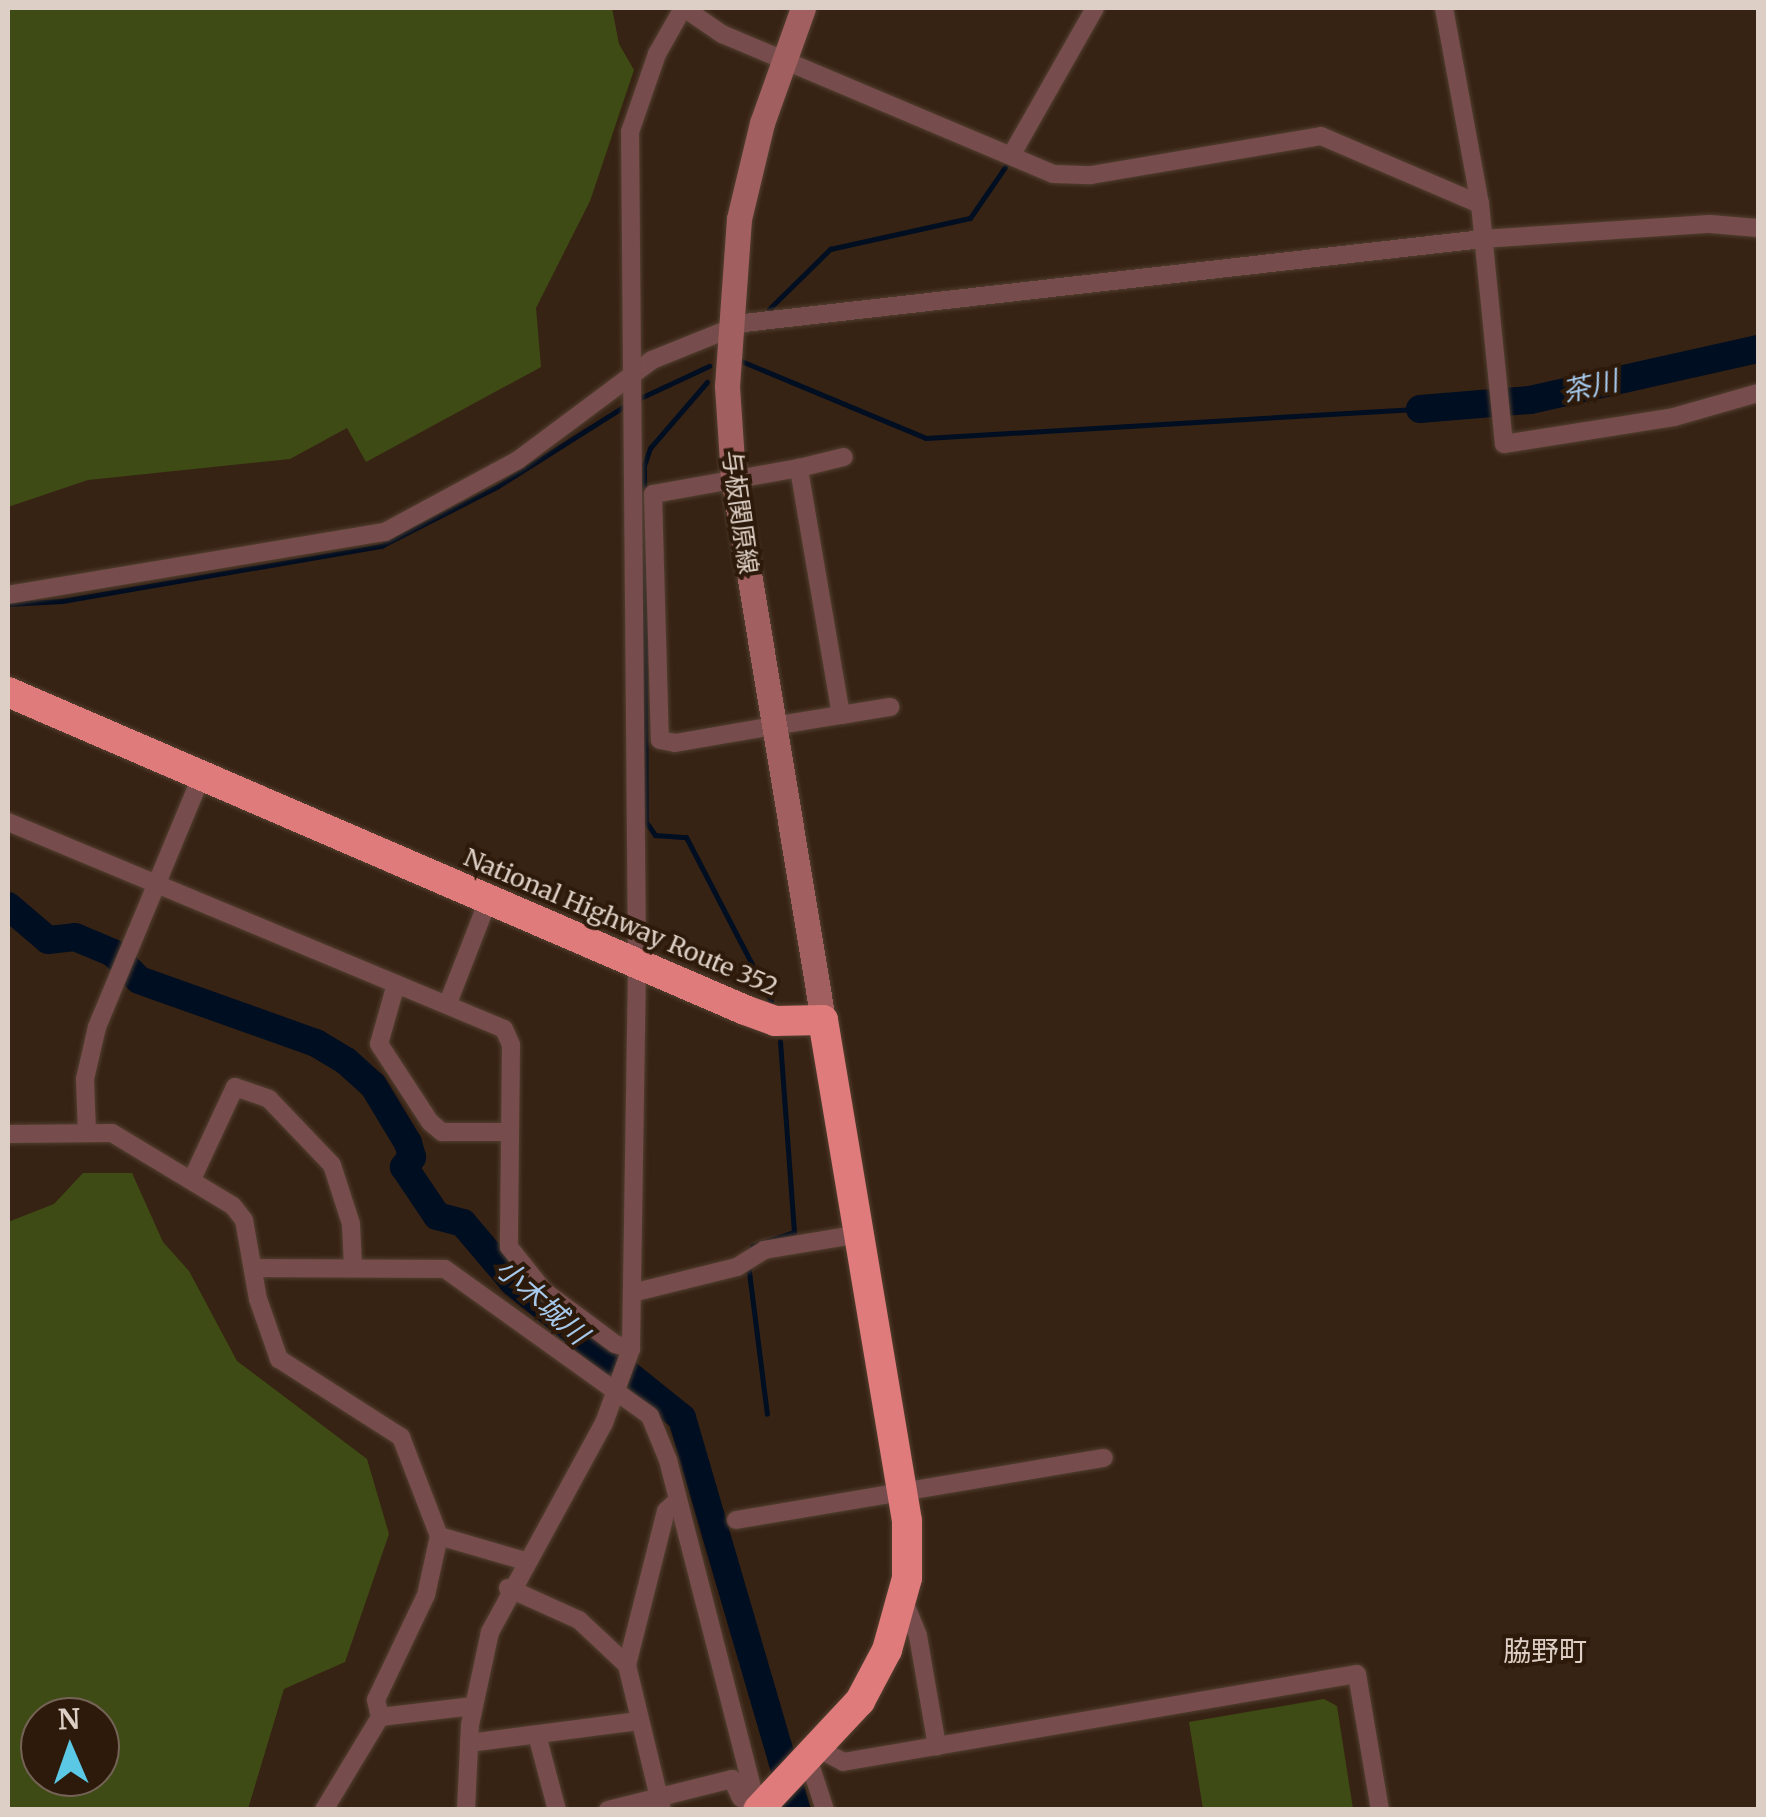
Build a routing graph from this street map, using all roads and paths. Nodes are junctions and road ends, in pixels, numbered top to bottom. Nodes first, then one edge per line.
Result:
1 (684, 8) edge
2 (802, 8) edge
3 (1095, 8) edge
4 (1444, 8) edge
5 (783, 56) junction
6 (1012, 154) junction
7 (1480, 204) junction
8 (1758, 228) edge
9 (1482, 239) junction
10 (729, 326) junction
11 (632, 376) junction
12 (1758, 393) edge
13 (844, 458) dead end
14 (799, 468) junction
15 (733, 477) junction
16 (8, 595) edge
17 (8, 692) edge
18 (890, 707) dead end
19 (840, 716) junction
20 (774, 726) junction
21 (202, 775) junction
22 (8, 822) edge
23 (155, 886) junction
24 (489, 898) junction
25 (637, 962) junction
26 (396, 984) junction
27 (448, 1003) junction
28 (823, 1020) junction
29 (87, 1132) junction
30 (509, 1132) junction
31 (8, 1134) edge
32 (193, 1176) junction
33 (860, 1234) junction
34 (353, 1266) junction
35 (254, 1268) junction
36 (632, 1293) junction
37 (630, 1353) junction
38 (619, 1392) junction
39 (1104, 1458) dead end
40 (902, 1494) junction
41 (676, 1502) junction
42 (736, 1520) dead end
43 (439, 1536) junction
44 (525, 1561) junction
45 (508, 1588) junction
46 (904, 1600) junction
47 (627, 1665) junction
48 (473, 1706) junction
49 (380, 1717) junction
50 (639, 1721) junction
51 (537, 1735) junction
52 (470, 1743) junction
53 (938, 1746) junction
54 (809, 1758) junction
55 (660, 1803) edge
56 (755, 1806) edge
57 (324, 1810) edge
58 (466, 1810) edge
59 (557, 1810) edge
60 (608, 1810) edge
61 (825, 1810) edge
62 (1380, 1810) edge

1 - 5 street
1 - 11 street
2 - 5 main road, 与板関原線
3 - 6 street
4 - 7 street
5 - 6 street
5 - 10 main road, 与板関原線
6 - 7 street
7 - 9 street
8 - 9 street
9 - 10 street
9 - 12 street
10 - 11 street
10 - 15 main road, 与板関原線
11 - 16 street
11 - 25 street
13 - 14 street
14 - 15 street
14 - 19 street
15 - 20 main road, 与板関原線
15 - 20 street
17 - 21 highway, National Highway Route 352
18 - 19 street
19 - 20 street
20 - 28 main road, 与板関原線
21 - 23 street
21 - 24 highway, National Highway Route 352
22 - 23 street
23 - 26 street
23 - 29 street
24 - 25 highway, National Highway Route 352
24 - 27 street
25 - 28 highway, National Highway Route 352
25 - 36 street
26 - 27 street
26 - 30 street
27 - 30 street
28 - 33 highway
29 - 31 street
29 - 32 street
30 - 37 street
32 - 34 street
32 - 35 street
33 - 36 street
33 - 40 highway
34 - 35 street
34 - 38 street
35 - 43 street
36 - 37 street
37 - 38 street
38 - 41 street
38 - 44 street
39 - 40 street
40 - 42 street
40 - 46 highway
41 - 47 street
41 - 56 street
43 - 44 street
43 - 49 street
44 - 45 street
45 - 47 street
45 - 48 street
46 - 53 street
46 - 54 highway
47 - 50 street
48 - 49 street
48 - 52 street
49 - 57 street
50 - 51 street
50 - 55 street
51 - 52 street
51 - 59 street
52 - 58 street
53 - 54 street
53 - 62 street
54 - 56 highway
54 - 61 street
55 - 56 street
55 - 60 street

